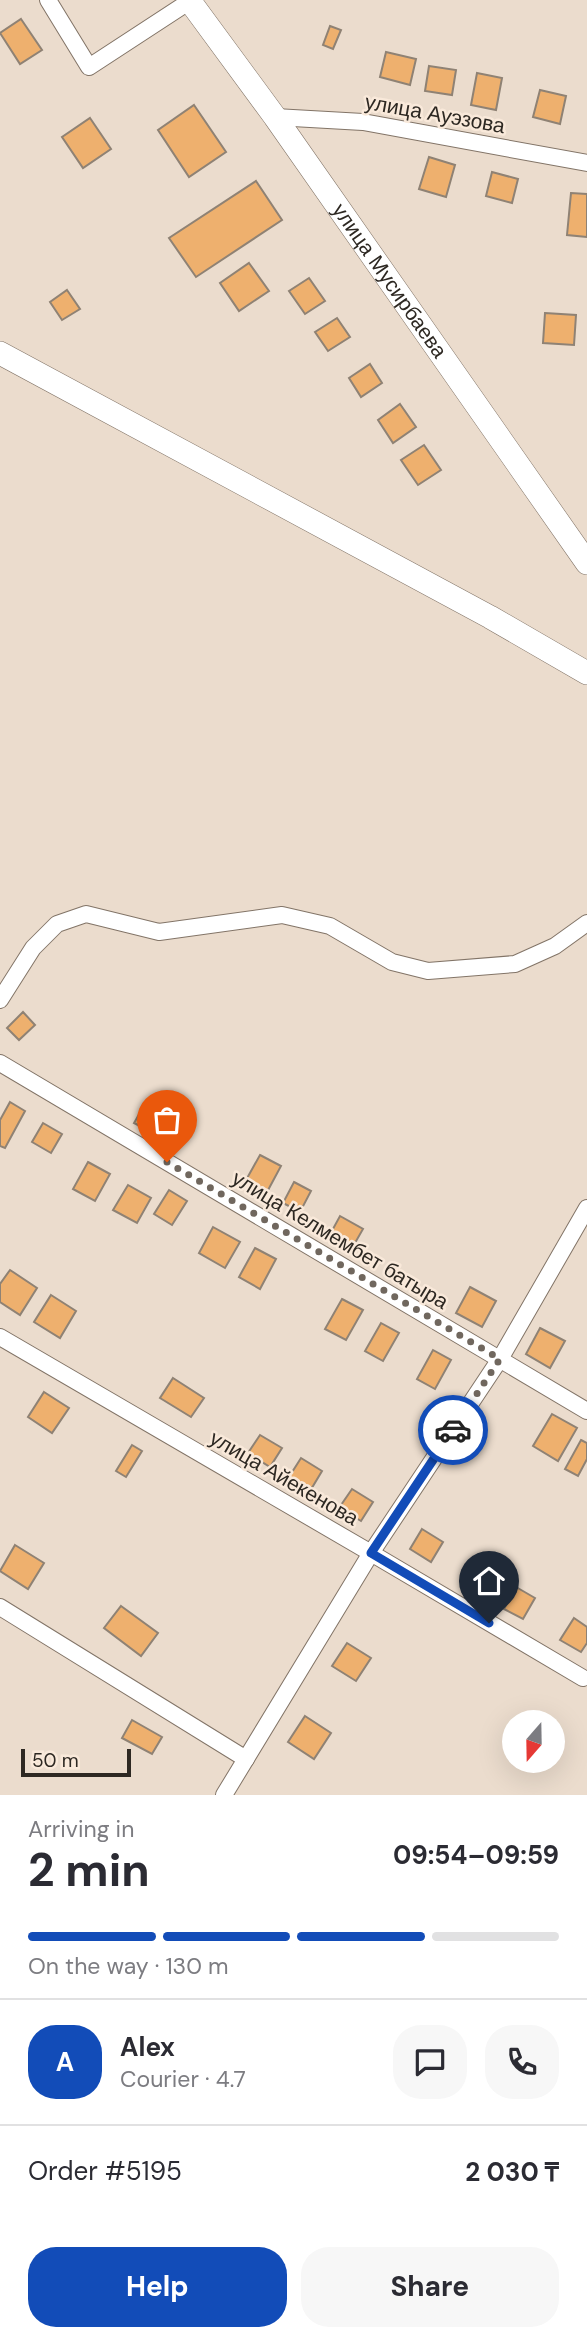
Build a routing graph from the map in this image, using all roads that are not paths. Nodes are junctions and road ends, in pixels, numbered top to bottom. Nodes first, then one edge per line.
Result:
1 (48, 0) edge
2 (190, 1) edge
3 (275, 117) junction
4 (587, 163) edge
5 (0, 353) edge
6 (587, 562) edge
7 (587, 673) edge
8 (587, 923) edge
9 (0, 1000) edge
10 (0, 1063) edge
11 (587, 1208) edge
12 (0, 1337) edge
13 (500, 1359) junction
14 (587, 1411) edge
15 (371, 1553) junction
16 (0, 1607) edge
17 (583, 1678) dead end
18 (246, 1759) junction
19 (225, 1795) edge

1 - 2 street
2 - 3 street, улица Мусирбаева
3 - 4 street, улица Ауэзова
3 - 6 street, улица Мусирбаева
5 - 7 street
8 - 9 street
10 - 13 street, улица Келмембет батыра
11 - 13 street
12 - 15 street, улица Айекенова
13 - 14 street, улица Келмембет батыра
13 - 15 street
15 - 17 street, улица Айекенова
15 - 18 street
16 - 18 street
18 - 19 street

